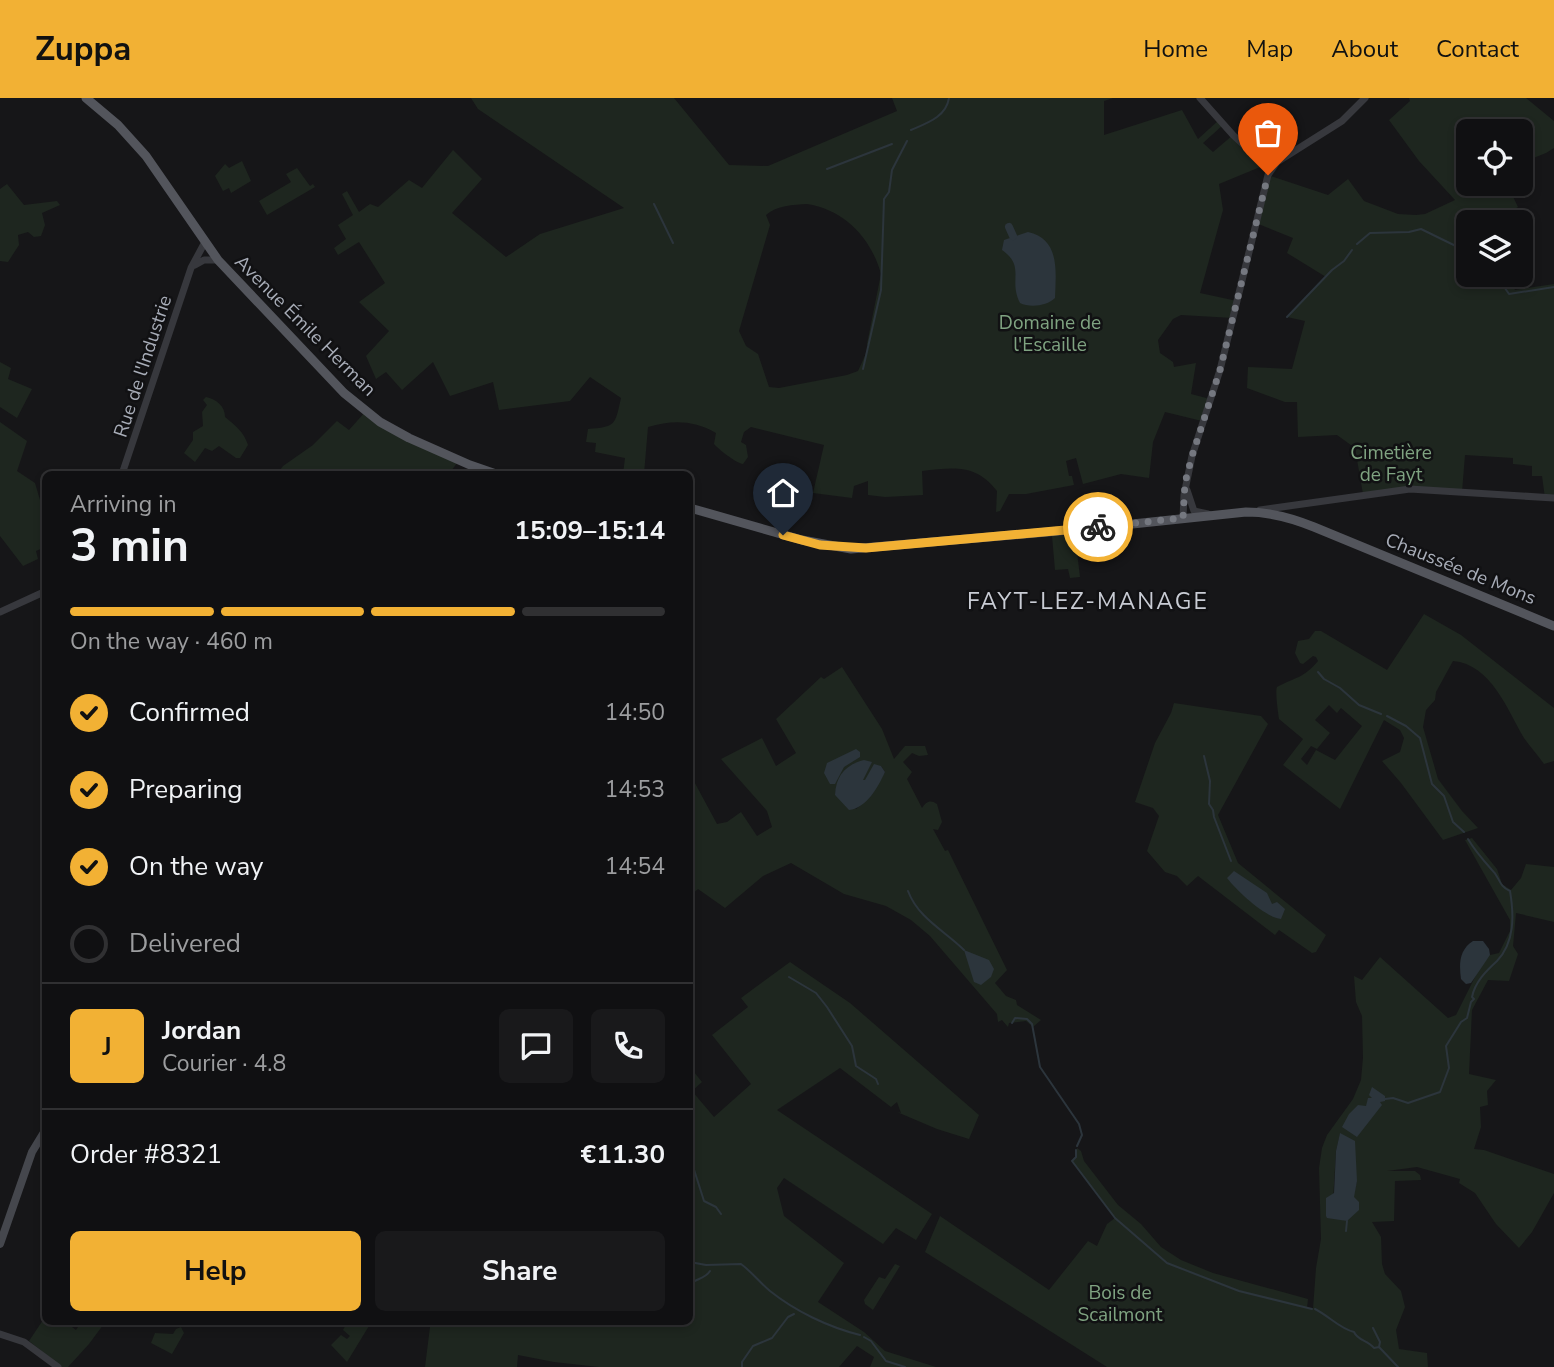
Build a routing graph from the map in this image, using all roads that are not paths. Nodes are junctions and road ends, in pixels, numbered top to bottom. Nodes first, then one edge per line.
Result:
1 (86, 98) edge
2 (1200, 98) edge
3 (1365, 98) edge
4 (1271, 170) junction
5 (207, 245) junction
6 (218, 260) junction
7 (193, 267) junction
8 (429, 447) junction
9 (123, 471) edge
10 (472, 471) edge
11 (484, 471) edge
12 (1185, 483) junction
13 (1554, 498) edge
14 (1290, 507) junction
15 (693, 509) edge
16 (1275, 513) junction
17 (1212, 515) junction
18 (1183, 518) junction
19 (1300, 521) junction
20 (42, 594) edge
21 (0, 612) edge
22 (1554, 626) edge
23 (42, 1136) edge
24 (0, 1244) edge
25 (0, 1334) edge
26 (58, 1367) edge

1 - 5 main road, Avenue Émile Herman
2 - 4 street
3 - 4 street
4 - 12 street
5 - 6 main road, Avenue Émile Herman
5 - 7 street, Rue de l'Industrie
6 - 7 street
6 - 8 main road, Avenue Émile Herman
7 - 9 street, Rue de l'Industrie
8 - 10 main road
8 - 11 main road, Avenue Émile Herman
12 - 17 street
12 - 18 street
13 - 14 street
14 - 16 street
14 - 19 street
15 - 18 main road
16 - 17 main road
16 - 19 main road
17 - 18 main road
19 - 22 main road, Chaussée de Mons
20 - 21 street
23 - 24 main road
25 - 26 street

